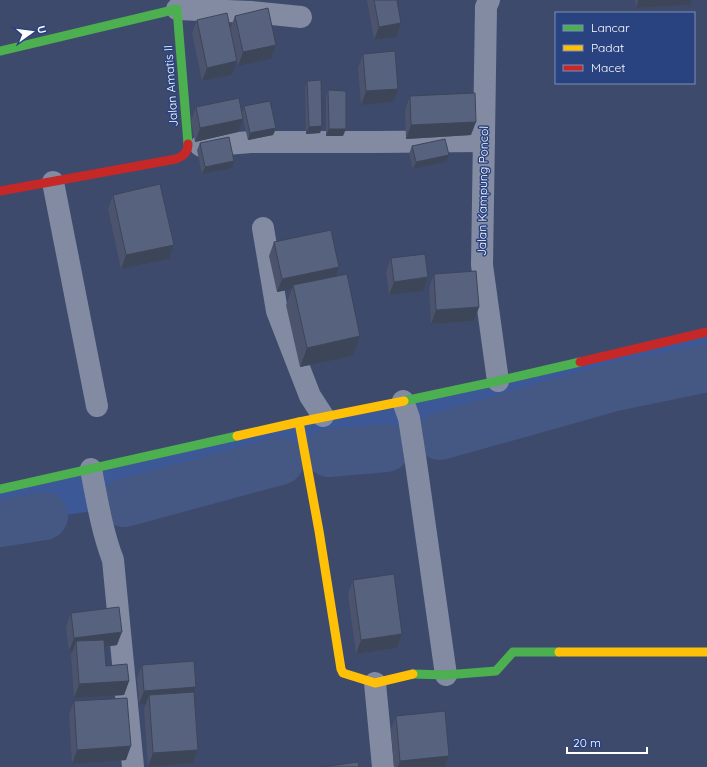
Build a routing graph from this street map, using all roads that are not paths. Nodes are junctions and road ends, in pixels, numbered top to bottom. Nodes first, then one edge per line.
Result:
1 (487, 2) edge
2 (177, 9) junction
3 (301, 17) dead end
4 (0, 51) edge
5 (484, 141) junction
6 (188, 147) junction
7 (53, 182) junction
8 (0, 191) edge
9 (263, 228) dead end
10 (707, 332) edge
11 (498, 381) junction
12 (97, 406) dead end
13 (406, 410) junction
14 (323, 416) junction
15 (299, 422) junction
16 (91, 469) junction
17 (0, 489) edge
18 (707, 652) edge
19 (446, 675) junction
20 (375, 683) junction
21 (134, 767) edge
22 (383, 767) edge

1 - 5 street, Jalan Kampung Poncol
2 - 3 street
2 - 4 street
2 - 6 street, Jalan Amatis II
5 - 6 street
5 - 11 street, Jalan Kampung Poncol
6 - 7 street
7 - 8 street
7 - 12 street
9 - 14 street
10 - 11 street
11 - 13 street
13 - 14 street
13 - 19 street
14 - 15 street
15 - 16 street
15 - 20 street
16 - 17 street
16 - 21 street
18 - 19 street
19 - 20 street
20 - 22 street

